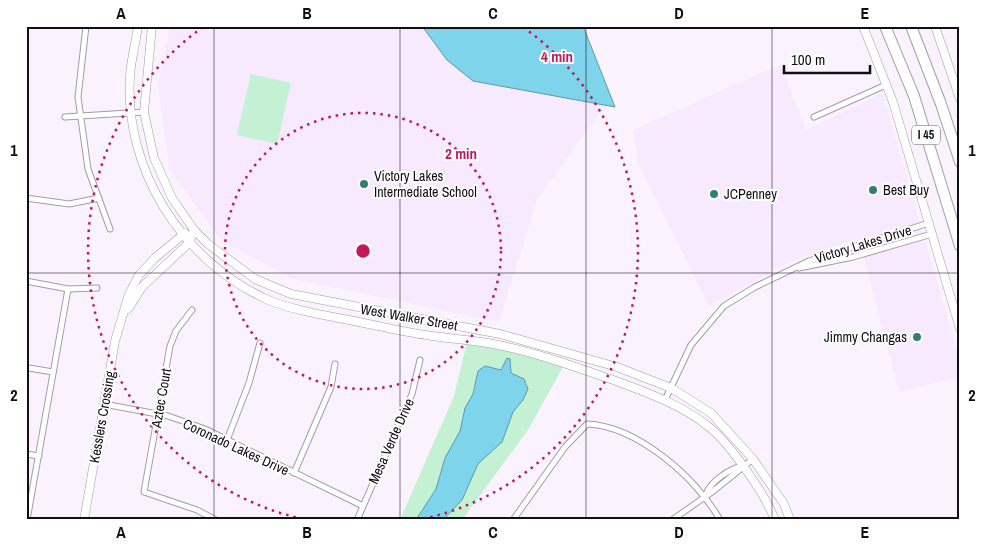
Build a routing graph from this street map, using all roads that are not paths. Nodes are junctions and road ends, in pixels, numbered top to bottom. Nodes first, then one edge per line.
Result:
1 (86, 26) edge
2 (138, 26) edge
3 (152, 26) edge
4 (863, 26) edge
5 (885, 26) edge
6 (912, 26) edge
7 (935, 26) edge
8 (886, 85) junction
9 (960, 99) edge
10 (144, 112) junction
11 (131, 113) junction
12 (81, 116) junction
13 (814, 117) dead end
14 (65, 118) dead end
15 (960, 162) edge
16 (26, 198) edge
17 (99, 198) junction
18 (929, 223) junction
19 (110, 229) dead end
20 (194, 230) junction
21 (182, 234) junction
22 (932, 234) junction
23 (189, 243) junction
24 (960, 246) edge
25 (798, 268) junction
26 (26, 281) edge
27 (68, 288) junction
28 (97, 288) dead end
29 (192, 310) dead end
30 (124, 315) junction
31 (960, 329) edge
32 (260, 343) dead end
33 (420, 360) dead end
34 (335, 364) dead end
35 (29, 368) dead end
36 (53, 372) junction
37 (671, 388) junction
38 (665, 400) junction
39 (104, 404) junction
40 (158, 414) junction
41 (226, 440) junction
42 (26, 454) edge
43 (38, 456) junction
44 (753, 459) junction
45 (743, 466) junction
46 (294, 473) junction
47 (705, 495) junction
48 (363, 506) junction
49 (27, 520) edge
50 (84, 520) edge
51 (216, 520) edge
52 (357, 520) edge
53 (513, 520) edge
54 (672, 520) edge
55 (720, 520) edge
56 (775, 520) edge
57 (790, 520) edge

1 - 12 street
2 - 11 street, West Walker Street
3 - 10 street, West Walker Street
4 - 8 street
5 - 24 highway, I 45
6 - 15 highway, I 45
7 - 9 street
8 - 13 street
8 - 18 street
10 - 11 street
10 - 20 street, West Walker Street
11 - 12 street
11 - 21 street, West Walker Street
12 - 14 street
12 - 17 street
16 - 17 street
17 - 19 street
18 - 22 street
18 - 25 street, Victory Lakes Drive
20 - 21 street, Kesslers Crossing
20 - 23 street, Kesslers Crossing
20 - 37 street, West Walker Street
21 - 23 street, West Walker Street
21 - 30 street, Kesslers Crossing
22 - 25 street, Victory Lakes Drive
22 - 31 street
23 - 30 street, Kesslers Crossing
23 - 38 street, West Walker Street
25 - 37 street, Victory Lakes Drive
26 - 27 street
27 - 28 street
27 - 36 street
29 - 40 street, Aztec Court
30 - 39 street, Kesslers Crossing
32 - 41 street
33 - 48 street, Mesa Verde Drive
34 - 46 street
35 - 36 street
36 - 43 street
37 - 38 street, Victory Lakes Drive
37 - 44 street, West Walker Street
38 - 45 street, West Walker Street
39 - 40 street, Coronado Lakes Drive
39 - 50 street, Kesslers Crossing
40 - 41 street, Coronado Lakes Drive
40 - 51 street, Aztec Court
41 - 46 street, Coronado Lakes Drive
42 - 43 street
43 - 49 street
44 - 45 street
44 - 57 street, West Walker Street
45 - 47 street
45 - 56 street, West Walker Street
46 - 48 street, Coronado Lakes Drive
47 - 53 street
47 - 54 street
47 - 55 street
48 - 52 street, Mesa Verde Drive

